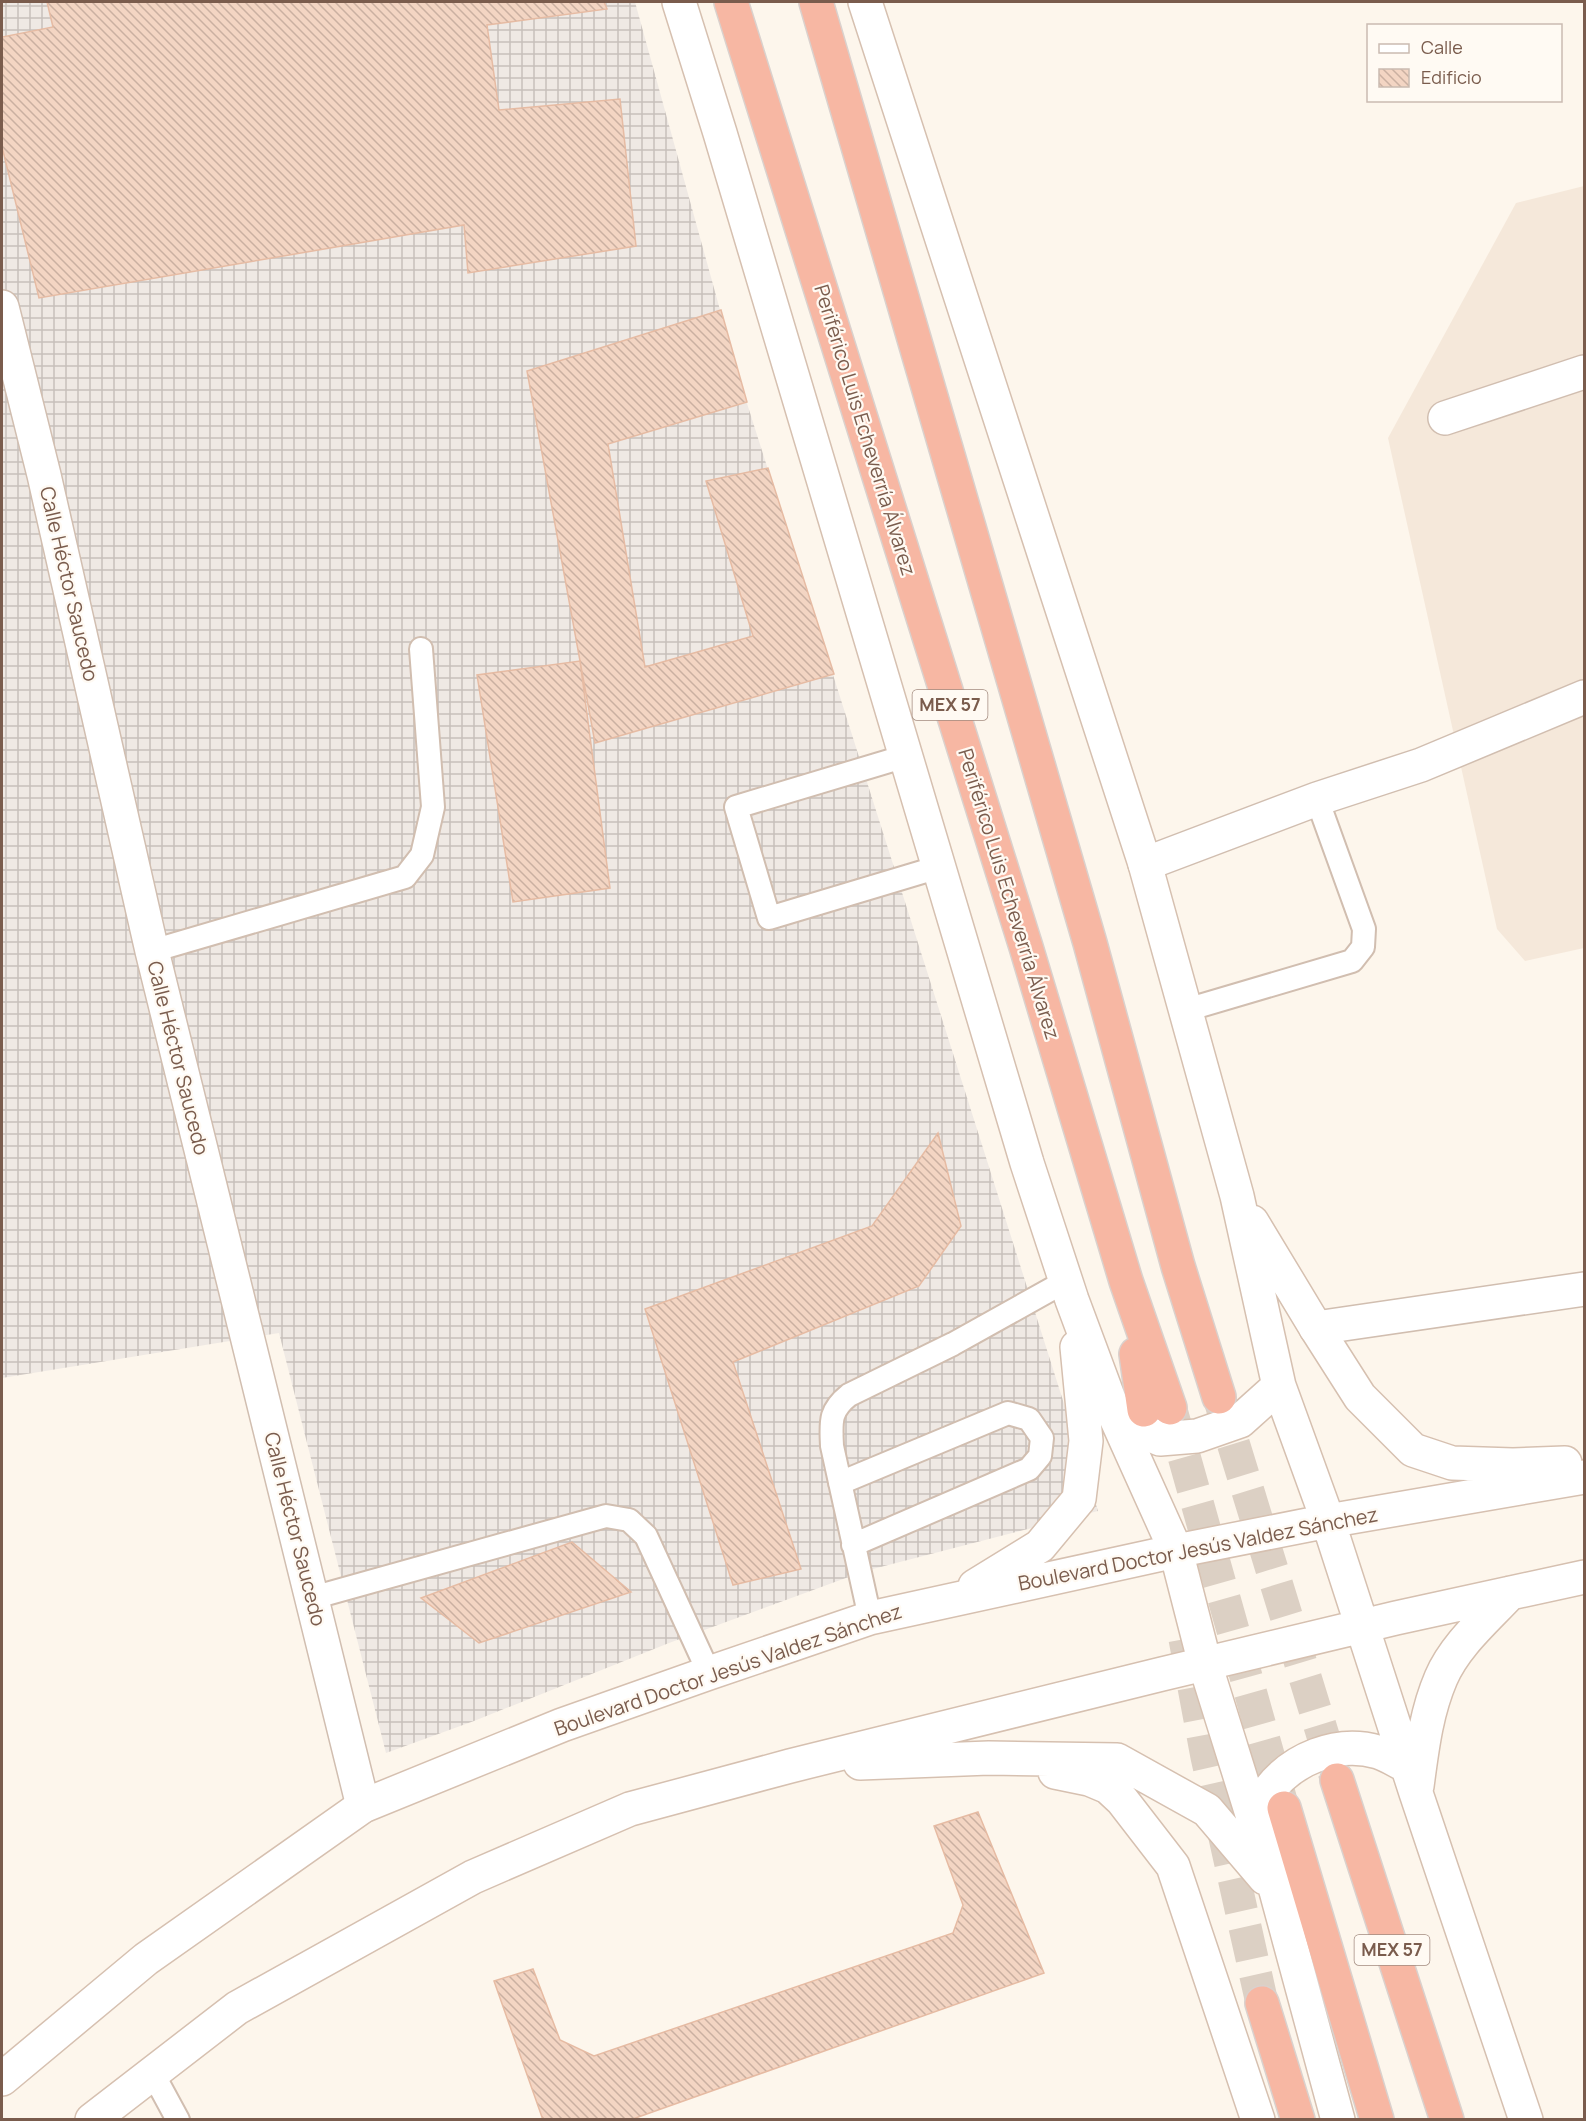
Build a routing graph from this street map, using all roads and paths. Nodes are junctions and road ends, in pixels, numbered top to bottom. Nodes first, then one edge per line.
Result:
1 (679, 2) edge
2 (731, 2) edge
3 (816, 2) edge
4 (865, 2) edge
5 (2, 307) edge
6 (1584, 372) edge
7 (1445, 418) dead end
8 (420, 649) dead end
9 (1584, 697) edge
10 (906, 756) junction
11 (1317, 799) junction
12 (1145, 864) junction
13 (939, 867) junction
14 (152, 951) junction
15 (1186, 1010) junction
16 (1237, 1196) junction
17 (1584, 1288) edge
18 (1069, 1291) junction
19 (1316, 1328) junction
20 (1279, 1386) junction
21 (1219, 1397) tunnel mouth
22 (1143, 1412) junction
23 (1584, 1463) edge
24 (1584, 1478) edge
25 (840, 1483) junction
26 (1328, 1521) junction
27 (854, 1545) junction
28 (1176, 1551) junction
29 (1584, 1577) edge
30 (1510, 1593) junction
31 (312, 1598) junction
32 (954, 1600) junction
33 (870, 1618) junction
34 (1363, 1626) junction
35 (1205, 1664) junction
36 (709, 1672) junction
37 (989, 1758) junction
38 (790, 1766) junction
39 (1337, 1780) tunnel mouth
40 (1411, 1780) junction
41 (363, 1806) junction
42 (1284, 1808) tunnel mouth
43 (1254, 1823) junction
44 (1276, 1891) junction
45 (1262, 2003) tunnel mouth
46 (152, 2073) junction
47 (2, 2079) edge
48 (92, 2120) edge
49 (178, 2120) edge
50 (1257, 2120) edge
51 (1298, 2120) edge
52 (1338, 2120) edge
53 (1377, 2120) edge
54 (1447, 2120) edge
55 (1526, 2120) edge

1 - 10 street
2 - 22 highway, Periférico Luis Echeverría Álvarez / MEX 57
3 - 21 highway, MEX 57
4 - 12 street
5 - 14 street, Calle Héctor Saucedo
6 - 7 street
8 - 14 lane
9 - 11 street
10 - 13 street
10 - 13 lane
11 - 12 street
11 - 15 lane
12 - 15 street
13 - 18 street
14 - 31 street, Calle Héctor Saucedo
15 - 16 street
16 - 19 street
16 - 20 street
17 - 19 street
18 - 22 street
18 - 25 lane
18 - 32 street
19 - 23 street
20 - 22 street
20 - 26 street
22 - 28 street
24 - 26 street, Boulevard Doctor Jesús Valdez Sánchez
25 - 27 lane
25 - 27 lane
26 - 28 street, Boulevard Doctor Jesús Valdez Sánchez
26 - 34 street
27 - 33 lane
28 - 32 street, Boulevard Doctor Jesús Valdez Sánchez
28 - 35 street
29 - 30 street
30 - 34 street
30 - 40 street
31 - 36 lane
31 - 41 street, Calle Héctor Saucedo
32 - 33 street, Boulevard Doctor Jesús Valdez Sánchez
33 - 36 street, Boulevard Doctor Jesús Valdez Sánchez
34 - 35 street
34 - 40 street
35 - 38 street
35 - 43 street
36 - 41 street, Boulevard Doctor Jesús Valdez Sánchez
37 - 38 street
37 - 44 street
37 - 50 street
38 - 46 street
39 - 54 highway, MEX 57
40 - 43 street
40 - 55 street
41 - 47 street, Boulevard Doctor Jesús Valdez Sánchez
42 - 53 highway, MEX 57
43 - 44 street
44 - 52 street
45 - 51 highway
46 - 48 street
46 - 49 lane

